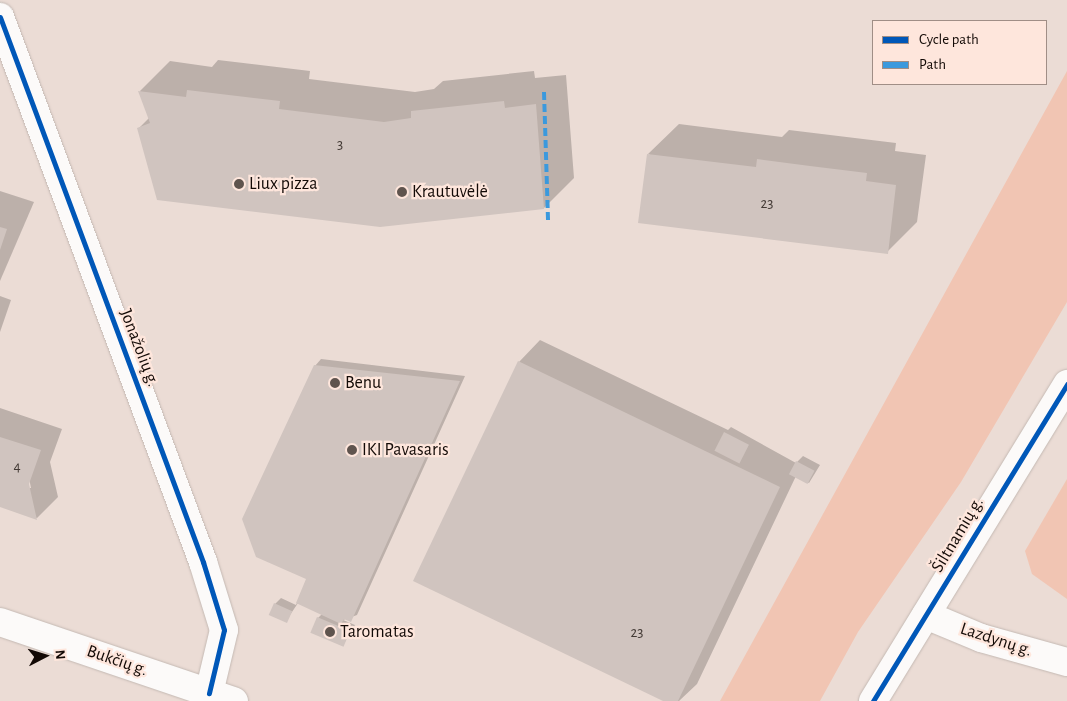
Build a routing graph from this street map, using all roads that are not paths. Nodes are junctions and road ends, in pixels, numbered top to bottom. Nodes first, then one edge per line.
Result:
1 (0, 17) edge
2 (1067, 384) edge
3 (926, 615) junction
4 (0, 622) edge
5 (1067, 662) edge
6 (222, 697) edge
7 (874, 701) edge

1 - 6 street, Jonažolių g.
2 - 3 street, Šiltnamių g.
3 - 5 street, Lazdynų g.
3 - 7 street, Šiltnamių g.
4 - 6 street, Bukčių g.

